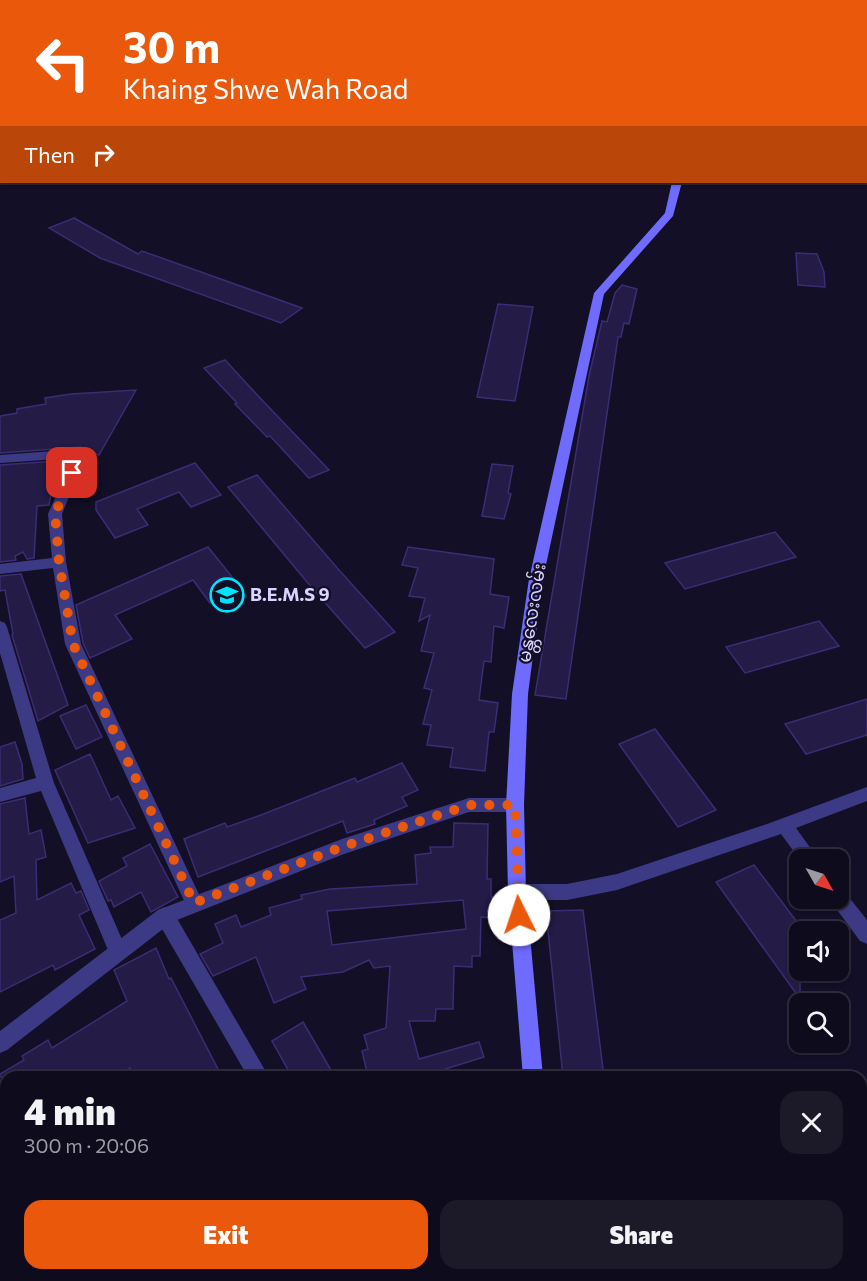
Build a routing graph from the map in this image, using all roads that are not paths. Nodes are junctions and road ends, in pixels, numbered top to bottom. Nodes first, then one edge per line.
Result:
1 (678, 183) edge
2 (0, 459) edge
3 (59, 562) junction
4 (0, 569) edge
5 (0, 627) edge
6 (46, 783) junction
7 (867, 794) edge
8 (0, 795) edge
9 (515, 805) junction
10 (784, 825) junction
11 (802, 849) edge
12 (517, 892) junction
13 (194, 903) junction
14 (847, 909) edge
15 (165, 916) junction
16 (867, 935) edge
17 (118, 951) junction
18 (0, 1043) edge
19 (255, 1071) edge
20 (532, 1071) edge

1 - 9 main road, မန္တလေးလမ်း
2 - 3 street
3 - 4 street
3 - 13 street
5 - 6 street
6 - 8 street
6 - 17 street
7 - 10 street
9 - 12 main road, မန္တလေးလမ်း
9 - 13 street
10 - 11 street
10 - 12 street
12 - 20 main road, မန္တလေးလမ်း
13 - 15 street
14 - 16 street
15 - 17 street
15 - 19 street
17 - 18 street

